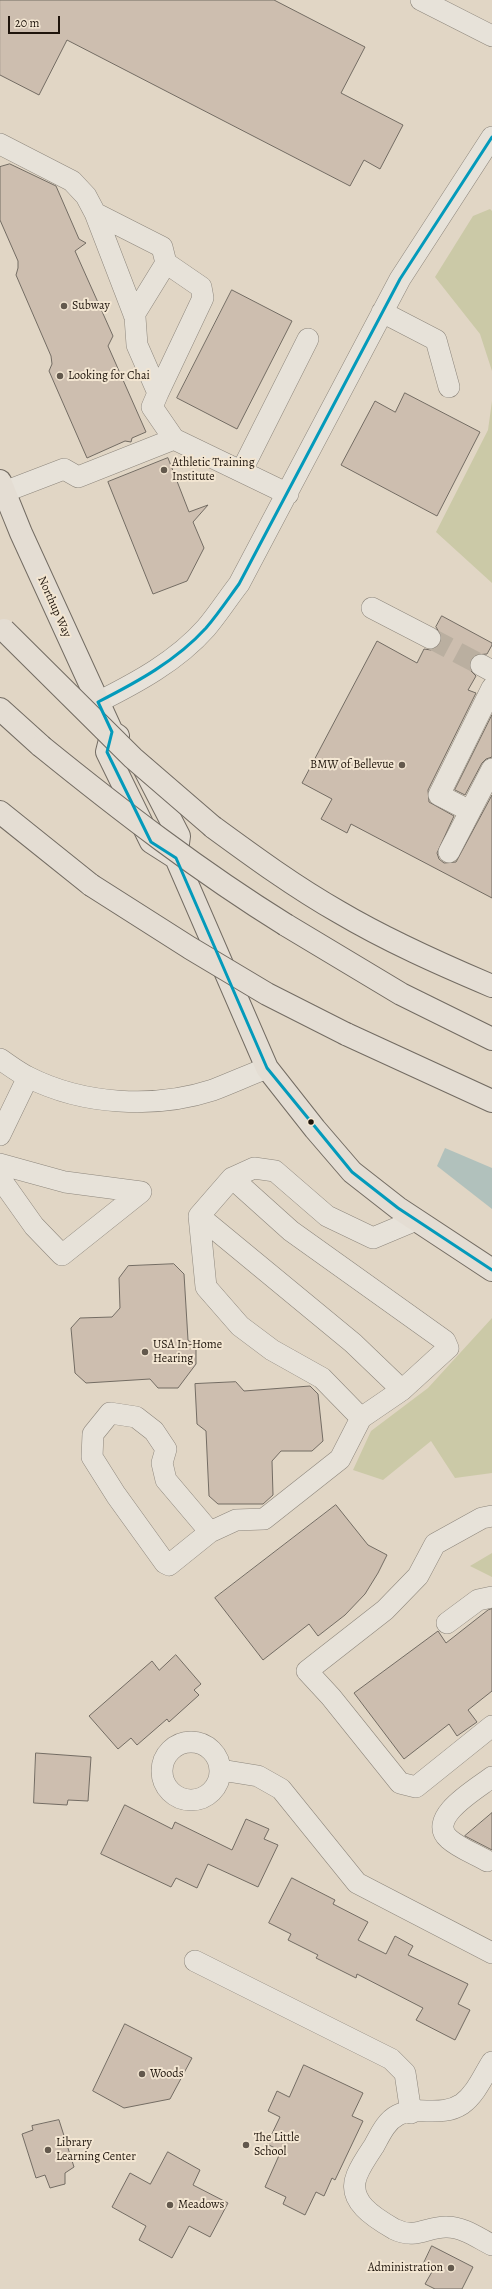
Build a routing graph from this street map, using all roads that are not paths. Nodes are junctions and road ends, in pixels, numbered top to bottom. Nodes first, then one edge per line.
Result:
1 (421, 0) edge
2 (492, 36) edge
3 (492, 137) edge
4 (0, 144) edge
5 (95, 213) junction
6 (166, 263) junction
7 (382, 312) junction
8 (134, 315) junction
9 (308, 339) dead end
10 (449, 387) dead end
11 (158, 393) junction
12 (174, 439) junction
13 (242, 470) junction
14 (2, 486) edge
15 (288, 494) junction
16 (372, 608) dead end
17 (2, 628) edge
18 (430, 638) tunnel mouth
19 (492, 688) edge
20 (98, 702) junction
21 (0, 709) edge
22 (492, 769) edge
23 (470, 811) junction
24 (0, 812) edge
25 (0, 831) edge
26 (449, 852) dead end
27 (91, 885) junction
28 (492, 986) edge
29 (492, 1039) edge
30 (0, 1059) edge
31 (267, 1068) junction
32 (28, 1077) junction
33 (492, 1102) edge
34 (0, 1135) edge
35 (0, 1164) edge
36 (0, 1178) edge
37 (232, 1178) junction
38 (199, 1216) junction
39 (416, 1220) junction
40 (492, 1270) edge
41 (402, 1390) junction
42 (361, 1418) junction
43 (492, 1516) edge
44 (210, 1532) junction
45 (492, 1597) edge
46 (447, 1623) dead end
47 (492, 1726) edge
48 (221, 1770) dead end
49 (492, 1777) edge
50 (487, 1861) dead end
51 (492, 1953) edge
52 (195, 1961) dead end
53 (492, 2062) edge
54 (411, 2113) junction
55 (492, 2245) edge

1 - 2 street
3 - 7 street
4 - 5 street
5 - 6 street
5 - 8 street
6 - 8 street
6 - 11 street
7 - 10 street
7 - 15 street
8 - 11 street
9 - 13 street
11 - 12 street
12 - 13 street
12 - 14 street
13 - 15 street
14 - 20 main road, Northup Way
15 - 20 street
16 - 18 street
17 - 28 main road, bridge
19 - 23 street
20 - 31 main road, Northup Way
21 - 29 main road, bridge
22 - 23 street
23 - 26 street
24 - 27 main road
25 - 27 main road
27 - 33 main road, bridge
30 - 32 street
31 - 32 street
31 - 39 main road, Northup Way
32 - 34 street
35 - 36 street
37 - 38 street
37 - 39 street
37 - 41 street
38 - 41 street
38 - 42 street
39 - 40 main road, Northup Way
41 - 42 street
42 - 44 street
43 - 47 street
44 - 44 street
45 - 46 street
48 - 51 street
49 - 50 street
52 - 54 street
53 - 54 street
54 - 55 street

